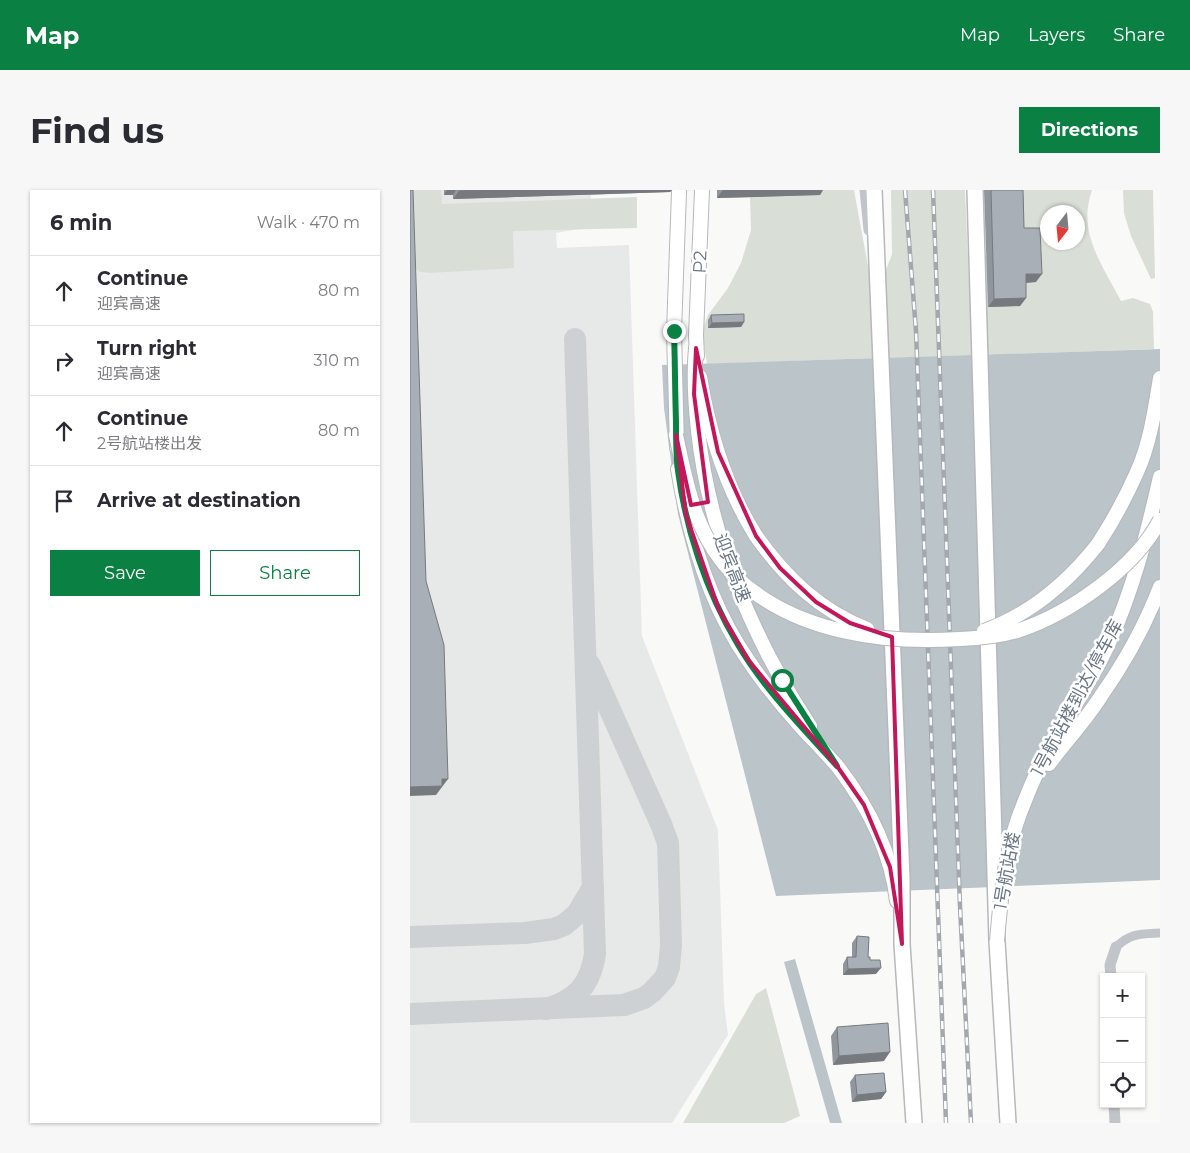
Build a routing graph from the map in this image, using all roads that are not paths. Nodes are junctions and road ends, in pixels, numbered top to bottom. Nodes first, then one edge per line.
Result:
1 (702, 190) edge
2 (865, 190) edge
3 (874, 190) edge
4 (975, 190) edge
5 (680, 192) dead end
6 (878, 283) junction
7 (696, 341) junction
8 (1160, 378) edge
9 (676, 435) junction
10 (1160, 477) edge
11 (1160, 520) edge
12 (1160, 587) edge
13 (960, 639) junction
14 (911, 640) junction
15 (837, 766) junction
16 (1024, 803) junction
17 (1160, 933) edge
18 (997, 941) junction
19 (902, 944) junction
20 (1116, 947) joint
21 (1111, 973) edge
22 (1114, 1108) edge
23 (914, 1123) edge
24 (1008, 1123) edge
25 (1115, 1123) edge

1 - 7 main road, P2
2 - 6 street
3 - 6 highway
4 - 18 highway, bridge
5 - 9 main road
6 - 19 highway
7 - 14 main road, bridge
7 - 15 main road, 迎宾高速, bridge
8 - 13 main road, bridge
9 - 14 main road, bridge
9 - 15 main road, 迎宾高速, bridge
10 - 16 main road, 1号航站楼到达/停车库, bridge
11 - 13 main road, bridge
12 - 16 main road
13 - 14 main road, bridge
15 - 19 main road, 迎宾高速
16 - 18 main road, 1号航站楼, bridge
17 - 20 street
18 - 24 highway
19 - 23 highway
20 - 21 street
22 - 25 street

